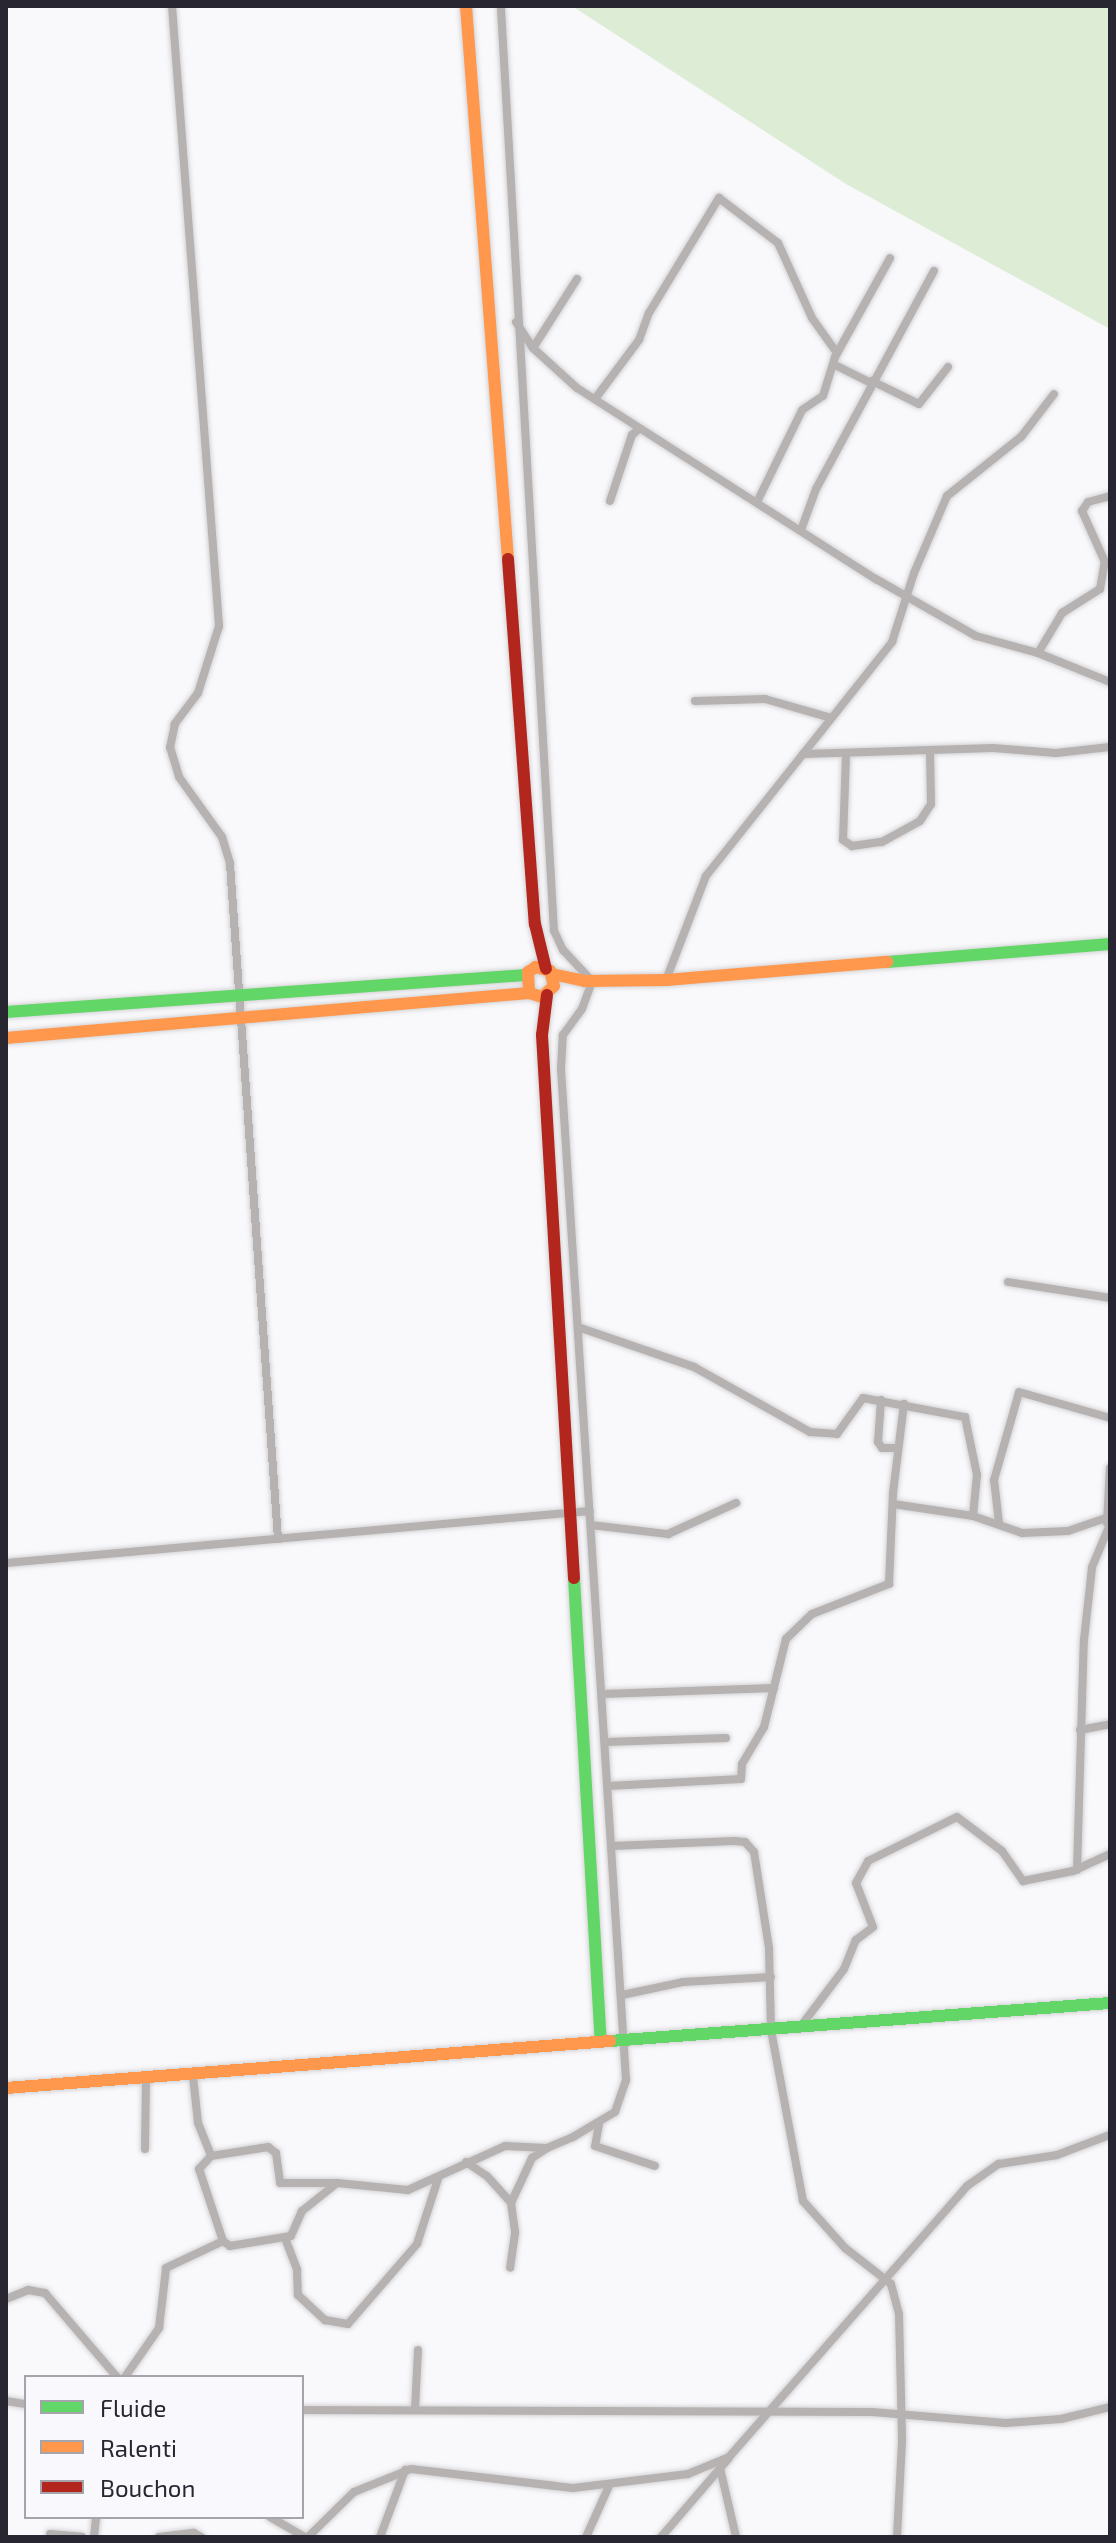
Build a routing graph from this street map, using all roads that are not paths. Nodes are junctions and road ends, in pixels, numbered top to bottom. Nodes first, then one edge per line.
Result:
1 (172, 6) edge
2 (466, 6) edge
3 (501, 8) edge
4 (890, 258) dead end
5 (934, 271) dead end
6 (577, 279) dead end
7 (516, 321) junction
8 (533, 348) junction
9 (837, 353) junction
10 (835, 365) junction
11 (948, 367) dead end
12 (872, 382) junction
13 (1054, 394) dead end
14 (595, 399) junction
15 (639, 429) junction
16 (1110, 496) edge
17 (610, 501) dead end
18 (757, 502) junction
19 (801, 530) junction
20 (909, 597) junction
21 (1038, 653) junction
22 (1110, 682) edge
23 (695, 701) dead end
24 (828, 717) junction
25 (1110, 747) edge
26 (930, 751) junction
27 (803, 754) junction
28 (846, 755) junction
29 (535, 924) junction
30 (1110, 944) edge
31 (549, 971) junction
32 (529, 972) junction
33 (666, 980) junction
34 (588, 981) junction
35 (549, 993) junction
36 (237, 994) junction
37 (530, 994) junction
38 (6, 1012) edge
39 (239, 1020) junction
40 (542, 1035) junction
41 (6, 1038) edge
42 (1008, 1282) dead end
43 (1110, 1298) edge
44 (578, 1327) junction
45 (881, 1400) junction
46 (904, 1404) junction
47 (1110, 1418) edge
48 (897, 1448) junction
49 (1110, 1468) edge
50 (736, 1503) dead end
51 (893, 1504) junction
52 (590, 1511) junction
53 (572, 1512) junction
54 (973, 1516) junction
55 (1106, 1518) junction
56 (999, 1523) junction
57 (591, 1525) junction
58 (1109, 1532) edge
59 (278, 1539) junction
60 (6, 1563) edge
61 (774, 1688) junction
62 (603, 1694) junction
63 (1110, 1724) edge
64 (1080, 1730) junction
65 (726, 1738) dead end
66 (606, 1742) junction
67 (608, 1786) junction
68 (612, 1846) junction
69 (1110, 1854) edge
70 (1077, 1870) junction
71 (771, 1977) junction
72 (622, 1995) junction
73 (1110, 2003) edge
74 (801, 2026) junction
75 (771, 2030) junction
76 (624, 2039) junction
77 (601, 2041) junction
78 (193, 2076) junction
79 (146, 2079) junction
80 (6, 2088) edge
81 (599, 2123) junction
82 (1110, 2135) edge
83 (547, 2148) junction
84 (145, 2149) dead end
85 (211, 2156) junction
86 (466, 2162) junction
87 (655, 2166) dead end
88 (438, 2179) junction
89 (337, 2183) junction
90 (511, 2203) junction
91 (285, 2238) junction
92 (223, 2241) junction
93 (510, 2268) dead end
94 (883, 2278) junction
95 (6, 2299) edge
96 (418, 2350) dead end
97 (115, 2375) edge
98 (126, 2375) edge
99 (1110, 2407) edge
100 (415, 2409) junction
101 (304, 2410) edge
102 (770, 2411) junction
103 (898, 2413) junction
104 (719, 2466) junction
105 (405, 2470) junction
106 (609, 2486) junction
107 (274, 2519) edge
108 (50, 2534) dead end
109 (82, 2537) edge
110 (159, 2537) edge
111 (201, 2537) edge
112 (306, 2537) edge
113 (380, 2537) edge
114 (586, 2537) edge
115 (661, 2537) edge
116 (736, 2537) edge
117 (897, 2537) edge

1 - 36 street
2 - 29 street
3 - 7 street
4 - 9 street
5 - 12 street
6 - 8 street
7 - 8 street
7 - 34 street
8 - 14 street
9 - 10 street
9 - 14 street
10 - 12 street
10 - 18 street
11 - 12 street
12 - 19 street
13 - 20 street
14 - 15 street
15 - 17 street
15 - 18 street
16 - 21 street
18 - 19 street
19 - 20 street
20 - 21 street
20 - 24 street
21 - 22 street
23 - 24 street
24 - 27 street
25 - 26 street
26 - 28 street
26 - 28 street
27 - 28 street
27 - 33 street
29 - 31 street
29 - 32 street
30 - 33 street
31 - 32 street
31 - 34 street
31 - 35 street
32 - 36 street
32 - 37 street
33 - 34 street
34 - 35 street
34 - 44 street
35 - 37 street
35 - 40 street
36 - 38 street
36 - 39 street
37 - 39 street
37 - 40 street
39 - 41 street
39 - 59 street
40 - 53 street
42 - 43 street
44 - 45 street
44 - 52 street
45 - 46 street
45 - 48 street
46 - 48 street
46 - 54 street
47 - 56 street
48 - 51 street
49 - 55 street
50 - 57 street
51 - 54 street
51 - 61 street
52 - 53 street
52 - 57 street
53 - 59 street
53 - 77 street
54 - 56 street
55 - 56 street
55 - 58 street
57 - 62 street
58 - 64 street
59 - 60 street
61 - 62 street
61 - 67 street
62 - 66 street
63 - 64 street
64 - 70 street
65 - 66 street
66 - 67 street
67 - 68 street
68 - 71 street
68 - 72 street
69 - 70 street
70 - 74 street
71 - 72 street
71 - 75 street
72 - 76 street
73 - 74 street
74 - 75 street
75 - 76 street
75 - 94 street
76 - 77 street
76 - 81 street
77 - 78 street
78 - 79 street
78 - 85 street
79 - 80 street
79 - 84 street
81 - 83 street
81 - 87 street
82 - 94 street
83 - 86 street
83 - 90 street
85 - 89 street
85 - 92 street
86 - 88 street
86 - 90 street
88 - 89 street
88 - 91 street
89 - 91 street
90 - 93 street
91 - 92 street
92 - 98 street
94 - 102 street
94 - 103 street
95 - 97 street
96 - 100 street
99 - 103 street
100 - 101 street
100 - 102 street
102 - 103 street
102 - 104 street
103 - 117 street
104 - 106 street
104 - 115 street
104 - 116 street
105 - 106 street
105 - 112 street
105 - 113 street
106 - 114 street
107 - 112 street
108 - 109 street
110 - 111 street

